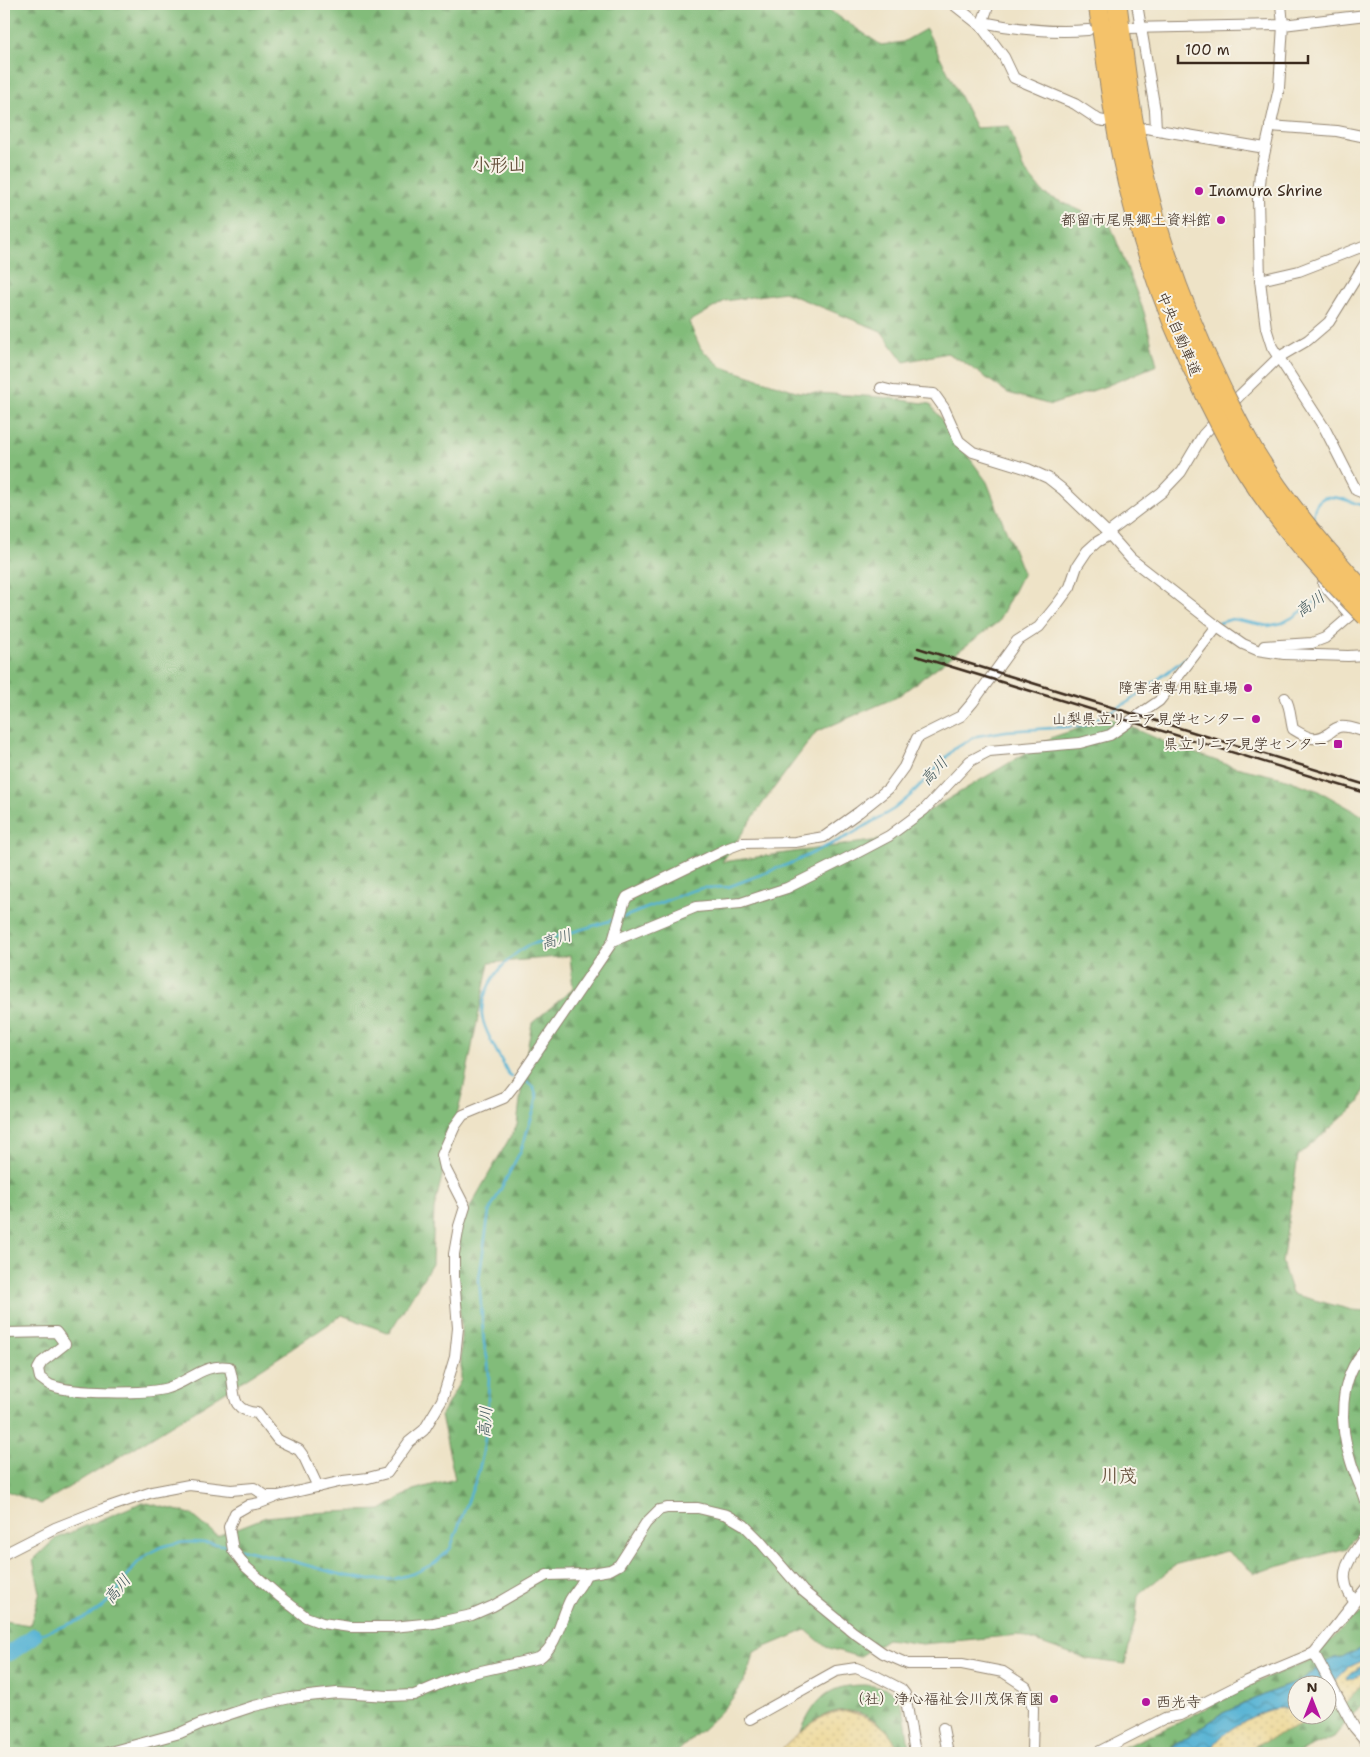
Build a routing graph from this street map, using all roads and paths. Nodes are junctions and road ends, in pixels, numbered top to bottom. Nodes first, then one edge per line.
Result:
1 (953, 4) edge
2 (989, 4) edge
3 (1098, 4) edge
4 (1116, 4) edge
5 (1137, 4) edge
6 (1281, 4) edge
7 (1366, 15) edge
8 (982, 24) junction
9 (1283, 25) junction
10 (1140, 27) junction
11 (1128, 28) dead end
12 (1088, 30) dead end
13 (1104, 121) dead end
14 (1270, 126) junction
15 (1366, 137) edge
16 (1265, 148) junction
17 (1366, 245) edge
18 (1366, 262) edge
19 (1260, 280) junction
20 (1279, 357) junction
21 (881, 388) dead end
22 (1216, 397) junction
23 (1211, 426) junction
24 (1366, 494) edge
25 (1108, 534) junction
26 (1366, 594) edge
27 (1366, 607) edge
28 (1358, 615) edge
29 (1217, 626) junction
30 (1244, 644) junction
31 (1366, 655) edge
32 (1285, 698) dead end
33 (1366, 732) edge
34 (613, 940) junction
35 (4, 1333) edge
36 (1366, 1349) edge
37 (318, 1487) junction
38 (278, 1496) junction
39 (1366, 1502) edge
40 (1366, 1535) edge
41 (4, 1554) edge
42 (586, 1574) junction
43 (1366, 1588) edge
44 (1354, 1601) junction
45 (1315, 1655) junction
46 (750, 1719) dead end
47 (943, 1728) dead end
48 (1366, 1741) edge
49 (106, 1753) edge
50 (918, 1753) edge
51 (948, 1753) edge
52 (1032, 1753) edge
53 (1096, 1753) edge

1 - 8 street
2 - 8 street
3 - 22 highway, 中央自動車道
4 - 22 highway, 中央自動車道
5 - 10 street
6 - 9 street
7 - 9 street
8 - 12 street
8 - 13 street
9 - 10 street
9 - 14 street
10 - 11 street
10 - 16 street
14 - 15 street
14 - 16 street
16 - 19 street
17 - 19 street
18 - 20 street
19 - 20 street
20 - 23 street
20 - 24 street
21 - 25 street
22 - 26 highway, 中央自動車道, bridge
22 - 28 highway, 中央自動車道, bridge
23 - 25 street
23 - 28 street
25 - 29 street
25 - 34 street
27 - 28 street
28 - 30 street
29 - 30 street
29 - 34 street
30 - 31 street
32 - 33 street
34 - 37 street
35 - 37 street
36 - 39 street
37 - 38 street
38 - 41 street
38 - 42 street
40 - 44 street
42 - 49 street
42 - 52 street
43 - 44 street
44 - 45 street
45 - 48 street
45 - 53 street
46 - 50 street
47 - 51 street

